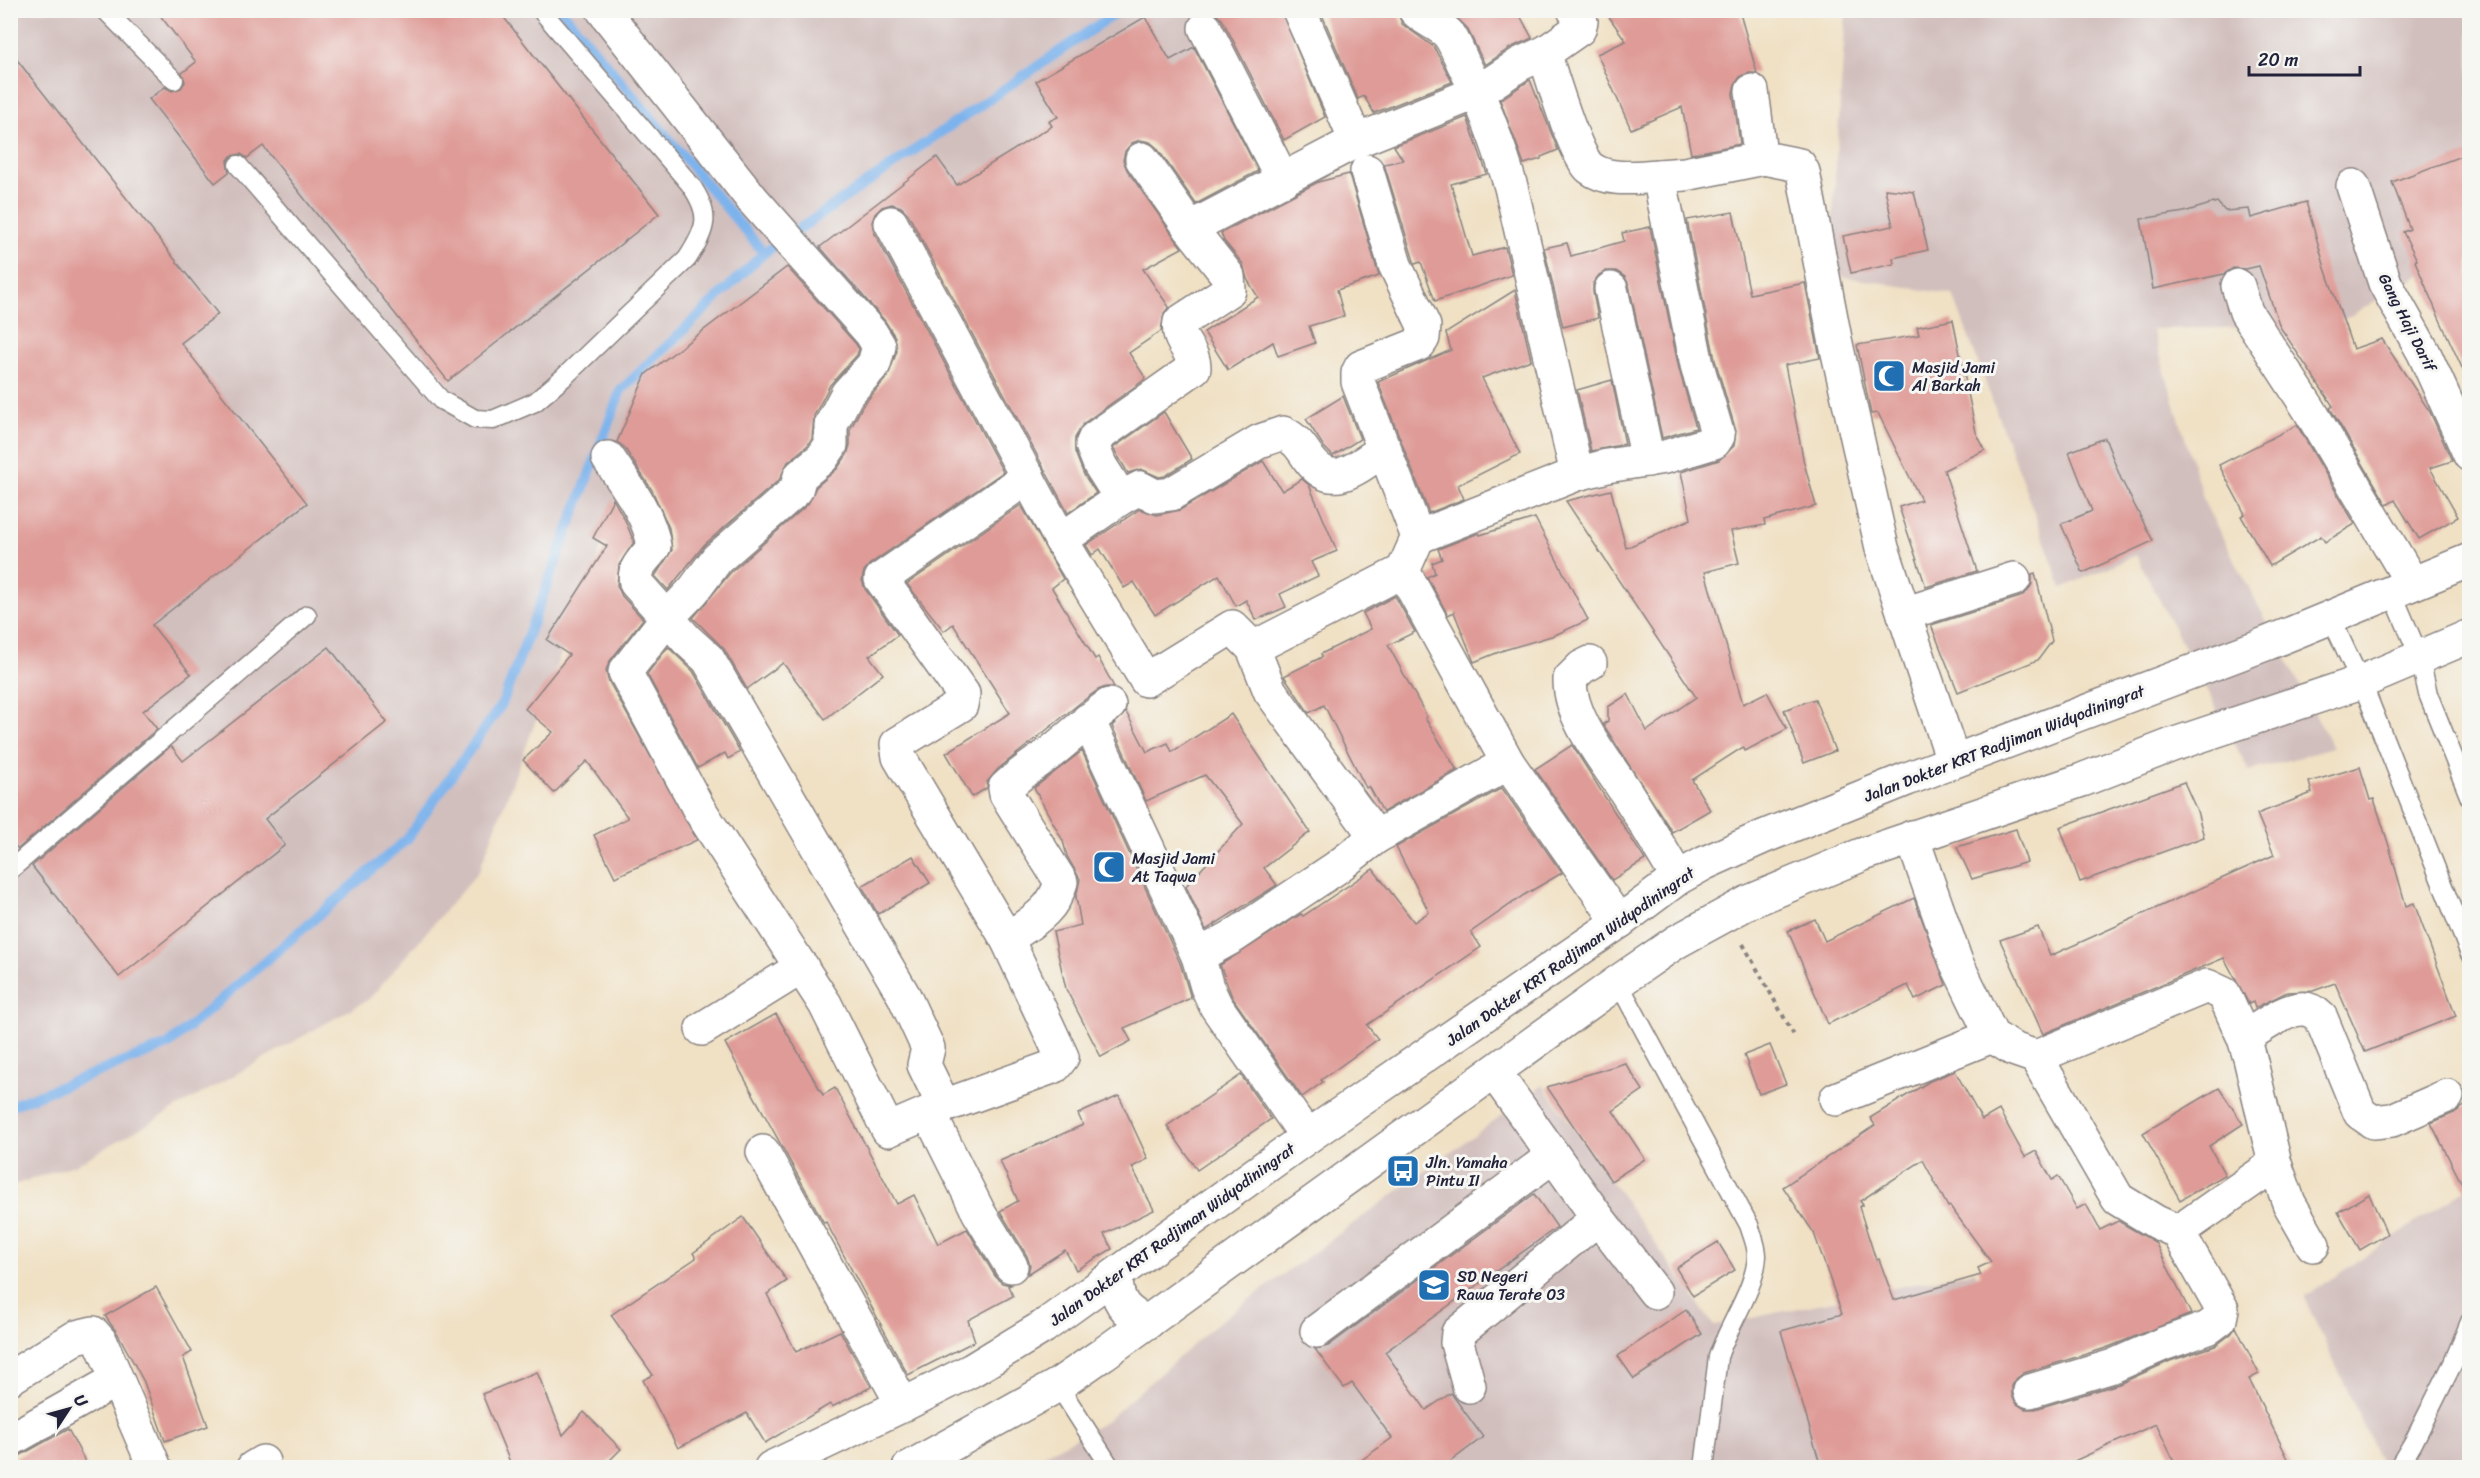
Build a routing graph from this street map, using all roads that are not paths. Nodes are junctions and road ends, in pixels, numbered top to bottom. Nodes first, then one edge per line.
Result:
1 (105, 10) edge
2 (541, 10) edge
3 (603, 10) edge
4 (1299, 10) edge
5 (1415, 10) edge
6 (1574, 10) edge
7 (1205, 28) dead end
8 (1546, 52) junction
9 (174, 80) dead end
10 (1752, 91) dead end
11 (1478, 92) junction
12 (1356, 141) junction
13 (1764, 158) junction
14 (1142, 159) dead end
15 (238, 165) dead end
16 (1367, 171) dead end
17 (1659, 176) junction
18 (1283, 180) junction
19 (2353, 186) dead end
20 (891, 223) dead end
21 (1190, 228) junction
22 (2238, 286) dead end
23 (1611, 289) dead end
24 (1385, 449) junction
25 (2469, 455) edge
26 (608, 458) dead end
27 (1648, 460) junction
28 (1577, 474) junction
29 (1028, 477) junction
30 (1121, 498) junction
31 (1418, 537) junction
32 (1061, 540) junction
33 (2469, 560) edge
34 (1403, 571) junction
35 (2014, 579) dead end
36 (2402, 588) junction
37 (1904, 614) junction
38 (306, 615) dead end
39 (667, 618) junction
40 (2331, 618) junction
41 (2469, 636) edge
42 (1253, 648) junction
43 (2420, 658) junction
44 (1590, 663) dead end
45 (2361, 682) junction
46 (1953, 760) junction
47 (1508, 763) junction
48 (2469, 798) edge
49 (1377, 837) junction
50 (1911, 837) junction
51 (10, 870) edge
52 (1678, 878) junction
53 (1619, 922) junction
54 (1007, 939) junction
55 (2469, 954) edge
56 (1198, 956) junction
57 (802, 967) junction
58 (1618, 981) junction
59 (702, 1029) dead end
60 (1992, 1036) junction
61 (2244, 1038) junction
62 (2036, 1057) junction
63 (1494, 1072) junction
64 (2447, 1096) dead end
65 (1836, 1100) dead end
66 (936, 1109) junction
67 (1307, 1137) junction
68 (763, 1152) dead end
69 (1553, 1156) junction
70 (2275, 1164) junction
71 (1598, 1218) junction
72 (2178, 1232) junction
73 (2313, 1245) dead end
74 (1011, 1266) dead end
75 (1116, 1276) junction
76 (1655, 1292) dead end
77 (1148, 1322) junction
78 (2469, 1322) edge
79 (1317, 1331) dead end
80 (10, 1378) edge
81 (116, 1380) junction
82 (1058, 1385) junction
83 (1469, 1386) dead end
84 (2030, 1391) dead end
85 (903, 1405) junction
86 (10, 1440) edge
87 (926, 1464) edge
88 (155, 1467) edge
89 (771, 1467) edge
90 (1111, 1467) edge
91 (1704, 1467) edge
92 (2398, 1467) edge

1 - 9 lane
2 - 15 lane
3 - 39 street
4 - 12 street
5 - 11 street
6 - 8 street
7 - 18 street
8 - 11 street
8 - 17 street
10 - 13 street
11 - 12 street
11 - 28 street
12 - 18 street
13 - 17 street
13 - 37 street
14 - 21 street
16 - 24 street
17 - 27 street
18 - 21 street
19 - 25 street, Gang Haji Darif
20 - 29 street
21 - 30 street
22 - 36 street
23 - 27 street
24 - 30 street
24 - 31 street
26 - 39 street
27 - 28 street
28 - 31 street
29 - 32 street
29 - 54 street
30 - 32 street
31 - 34 street
32 - 42 street
33 - 36 street, Jalan Dokter KRT Radjiman Widyodiningrat
34 - 42 street
34 - 47 street
35 - 37 street
36 - 40 street, Jalan Dokter KRT Radjiman Widyodiningrat
36 - 43 lane
37 - 46 street
38 - 51 lane
39 - 57 street
39 - 66 street
40 - 45 lane
40 - 46 street, Jalan Dokter KRT Radjiman Widyodiningrat
41 - 43 street
42 - 49 street
43 - 45 street
43 - 48 lane
44 - 52 street
45 - 50 street
45 - 55 lane
46 - 52 street, Jalan Dokter KRT Radjiman Widyodiningrat
47 - 49 street
47 - 53 street
49 - 56 street
50 - 58 street
50 - 60 street
52 - 53 street, Jalan Dokter KRT Radjiman Widyodiningrat
53 - 67 street, Jalan Dokter KRT Radjiman Widyodiningrat
54 - 56 street
54 - 66 street
56 - 67 street
57 - 59 street
57 - 66 street
58 - 63 street
58 - 91 lane
60 - 62 street
60 - 65 street
61 - 62 street
61 - 64 street
61 - 70 street
62 - 72 street
63 - 69 street
63 - 77 street
66 - 74 street
67 - 75 street, Jalan Dokter KRT Radjiman Widyodiningrat
68 - 85 street
69 - 71 street
69 - 79 street
70 - 72 street
70 - 73 street
71 - 76 street
71 - 83 street
72 - 84 street
75 - 77 street
75 - 85 street, Jalan Dokter KRT Radjiman Widyodiningrat
77 - 82 street
78 - 92 lane
80 - 81 street
81 - 86 street
81 - 88 street
82 - 87 street
82 - 90 lane
85 - 89 street, Jalan Dokter KRT Radjiman Widyodiningrat

